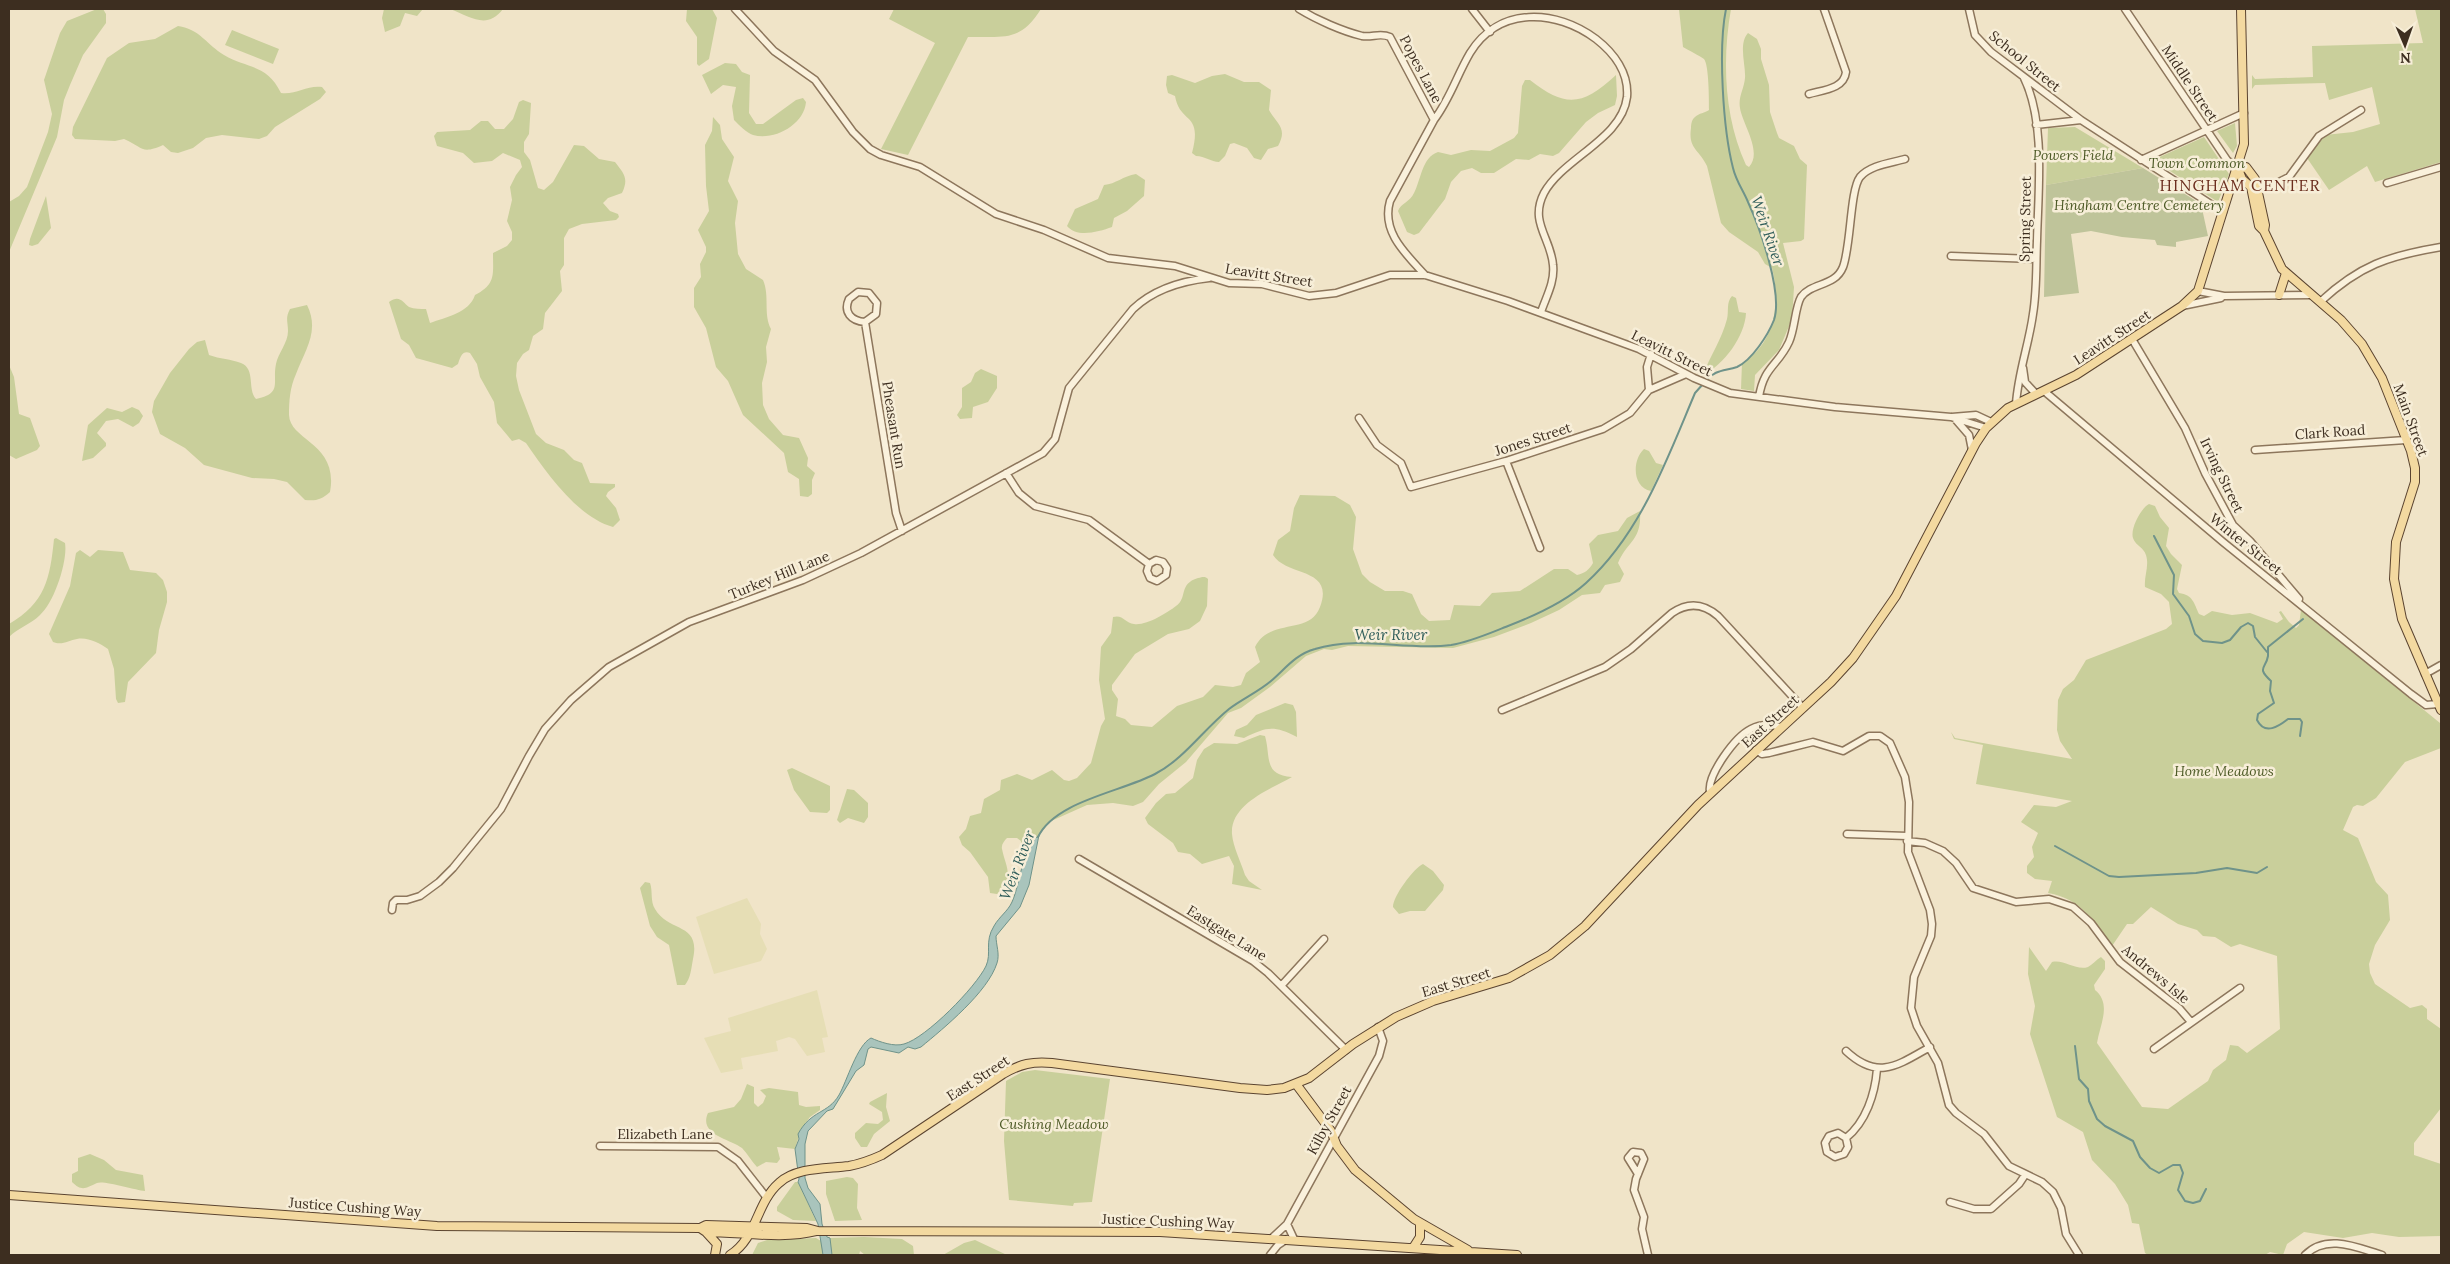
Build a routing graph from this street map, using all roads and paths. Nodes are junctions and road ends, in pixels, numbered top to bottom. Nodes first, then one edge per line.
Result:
1 (735, 9) edge
2 (1299, 9) edge
3 (1472, 9) edge
4 (1824, 9) edge
5 (1969, 9) edge
6 (2125, 9) edge
7 (2241, 9) edge
8 (1490, 32) junction
9 (2024, 77) junction
10 (1808, 94) dead end
11 (2361, 110) dead end
12 (2244, 113) junction
13 (1434, 120) junction
14 (2081, 120) junction
15 (2036, 125) junction
16 (2206, 129) junction
17 (1906, 158) dead end
18 (2141, 160) junction
19 (2441, 167) edge
20 (2238, 169) junction
21 (2387, 183) dead end
22 (2254, 189) junction
23 (2224, 212) junction
24 (2441, 246) edge
25 (1951, 256) dead end
26 (2036, 259) junction
27 (1189, 270) junction
28 (2286, 273) junction
29 (1425, 276) junction
30 (1210, 278) junction
31 (1189, 281) junction
32 (2198, 291) junction
33 (2278, 295) junction
34 (2311, 295) junction
35 (2224, 296) junction
36 (2320, 302) junction
37 (2182, 306) junction
38 (1541, 312) junction
39 (865, 322) junction
40 (2132, 339) junction
41 (1651, 354) junction
42 (2024, 362) junction
43 (1686, 374) junction
44 (1649, 390) junction
45 (2040, 393) junction
46 (1759, 397) junction
47 (2016, 404) junction
48 (1951, 417) junction
49 (1359, 418) dead end
50 (1988, 425) junction
51 (2406, 440) junction
52 (1972, 450) junction
53 (2255, 450) dead end
54 (1506, 461) junction
55 (1006, 473) junction
56 (902, 531) junction
57 (1540, 548) dead end
58 (1149, 564) dead end
59 (2307, 609) junction
60 (2441, 665) edge
61 (2425, 674) junction
62 (2440, 707) edge
63 (1803, 708) junction
64 (1502, 710) dead end
65 (1781, 727) junction
66 (1756, 750) junction
67 (1710, 792) junction
68 (1847, 834) dead end
69 (1907, 839) junction
70 (1079, 859) dead end
71 (392, 910) dead end
72 (1324, 939) dead end
73 (1281, 986) junction
74 (2240, 988) dead end
75 (2191, 1022) junction
76 (1378, 1027) junction
77 (1930, 1048) junction
78 (2154, 1049) dead end
79 (1346, 1050) junction
80 (1846, 1051) dead end
81 (1877, 1069) junction
82 (1296, 1084) junction
83 (1333, 1137) junction
84 (1846, 1138) dead end
85 (600, 1146) dead end
86 (1638, 1174) dead end
87 (2025, 1174) junction
88 (9, 1195) edge
89 (767, 1198) junction
90 (1950, 1202) dead end
91 (1287, 1224) junction
92 (1420, 1224) junction
93 (703, 1230) junction
94 (752, 1230) junction
95 (1269, 1238) junction
96 (1291, 1239) junction
97 (1413, 1248) junction
98 (1474, 1254) edge
99 (715, 1255) edge
100 (730, 1255) edge
101 (1270, 1255) edge
102 (1512, 1255) edge
103 (1517, 1255) edge
104 (1648, 1255) edge
105 (2079, 1255) edge
106 (2306, 1255) edge
107 (2382, 1255) edge

1 - 27 street, Leavitt Street
2 - 13 street, Popes Lane
3 - 8 street
4 - 10 street
5 - 9 street, School Street
6 - 16 street, Middle Street
7 - 12 main road
8 - 13 street
8 - 38 street
9 - 14 street, School Street
9 - 15 street, Spring Street
11 - 22 street
12 - 16 street
12 - 20 main road
13 - 29 street, Popes Lane
14 - 15 street
14 - 18 street, School Street
15 - 26 street, Spring Street
16 - 18 street
16 - 20 street, Middle Street
17 - 46 street
18 - 23 street, School Street
19 - 21 street
20 - 22 main road, Main Street
20 - 23 main road
22 - 28 main road, Main Street
23 - 32 main road
24 - 36 street
25 - 26 street
26 - 42 street, Spring Street
27 - 30 street, Leavitt Street
27 - 31 street
28 - 33 main road
28 - 34 main road, Main Street
29 - 30 street, Leavitt Street
29 - 38 street, Leavitt Street
30 - 31 street, Turkey Hill Lane
31 - 55 street, Turkey Hill Lane
32 - 35 street, Leavitt Street
32 - 37 main road
33 - 34 street, Leavitt Street
33 - 35 street, Leavitt Street
34 - 36 main road, Main Street
35 - 37 street, Leavitt Street
36 - 51 main road, Main Street
37 - 40 main road, Leavitt Street
38 - 41 street, Leavitt Street
39 - 39 street
39 - 56 street, Pheasant Run
40 - 45 main road, Leavitt Street
40 - 59 street, Irving Street
41 - 43 street, Leavitt Street
41 - 44 street
42 - 45 street, Spring Street
42 - 47 street, Spring Street
43 - 44 street, Jones Street
43 - 46 street, Leavitt Street
44 - 54 street, Jones Street
45 - 47 main road, Leavitt Street
45 - 59 street, Winter Street
46 - 48 street, Leavitt Street
47 - 50 main road, East Street
48 - 50 street, Leavitt Street
48 - 52 street
49 - 54 street, Jones Street
50 - 52 main road, East Street
51 - 53 street, Clark Road
51 - 61 main road, Main Street
52 - 63 main road, East Street
54 - 57 street
55 - 56 street, Turkey Hill Lane
55 - 58 street
56 - 71 street, Turkey Hill Lane
59 - 62 street, Winter Street
60 - 61 street
61 - 62 main road, Main Street
63 - 64 street
63 - 65 main road, East Street
65 - 66 main road, East Street
65 - 67 street
66 - 67 main road, East Street
66 - 69 street
67 - 76 main road, East Street
68 - 69 street, Andrews Isle
69 - 75 street, Andrews Isle
69 - 77 street
70 - 73 street, Eastgate Lane
72 - 73 street
73 - 79 street, Eastgate Lane
74 - 75 street, Andrews Isle
75 - 78 street, Andrews Isle
76 - 79 main road, East Street
76 - 83 street, Kilby Street
77 - 81 street
77 - 87 street
79 - 82 main road, East Street
80 - 81 street
81 - 84 street
82 - 83 main road
82 - 89 main road, East Street
83 - 91 street, Kilby Street
83 - 92 main road
85 - 89 street, Elizabeth Lane
86 - 104 street
87 - 90 street
87 - 105 street
88 - 93 main road, Justice Cushing Way
89 - 94 main road, East Street
91 - 95 street, Kilby Street
91 - 96 street
92 - 97 main road
92 - 98 main road
93 - 94 main road, Justice Cushing Way
93 - 99 main road
94 - 95 main road, Justice Cushing Way
94 - 100 main road, East Street
95 - 96 main road, Justice Cushing Way
95 - 101 street
96 - 97 main road, Justice Cushing Way
96 - 101 street
97 - 98 main road, Justice Cushing Way
98 - 102 main road, Justice Cushing Way
102 - 103 main road, Justice Cushing Way
106 - 107 street

